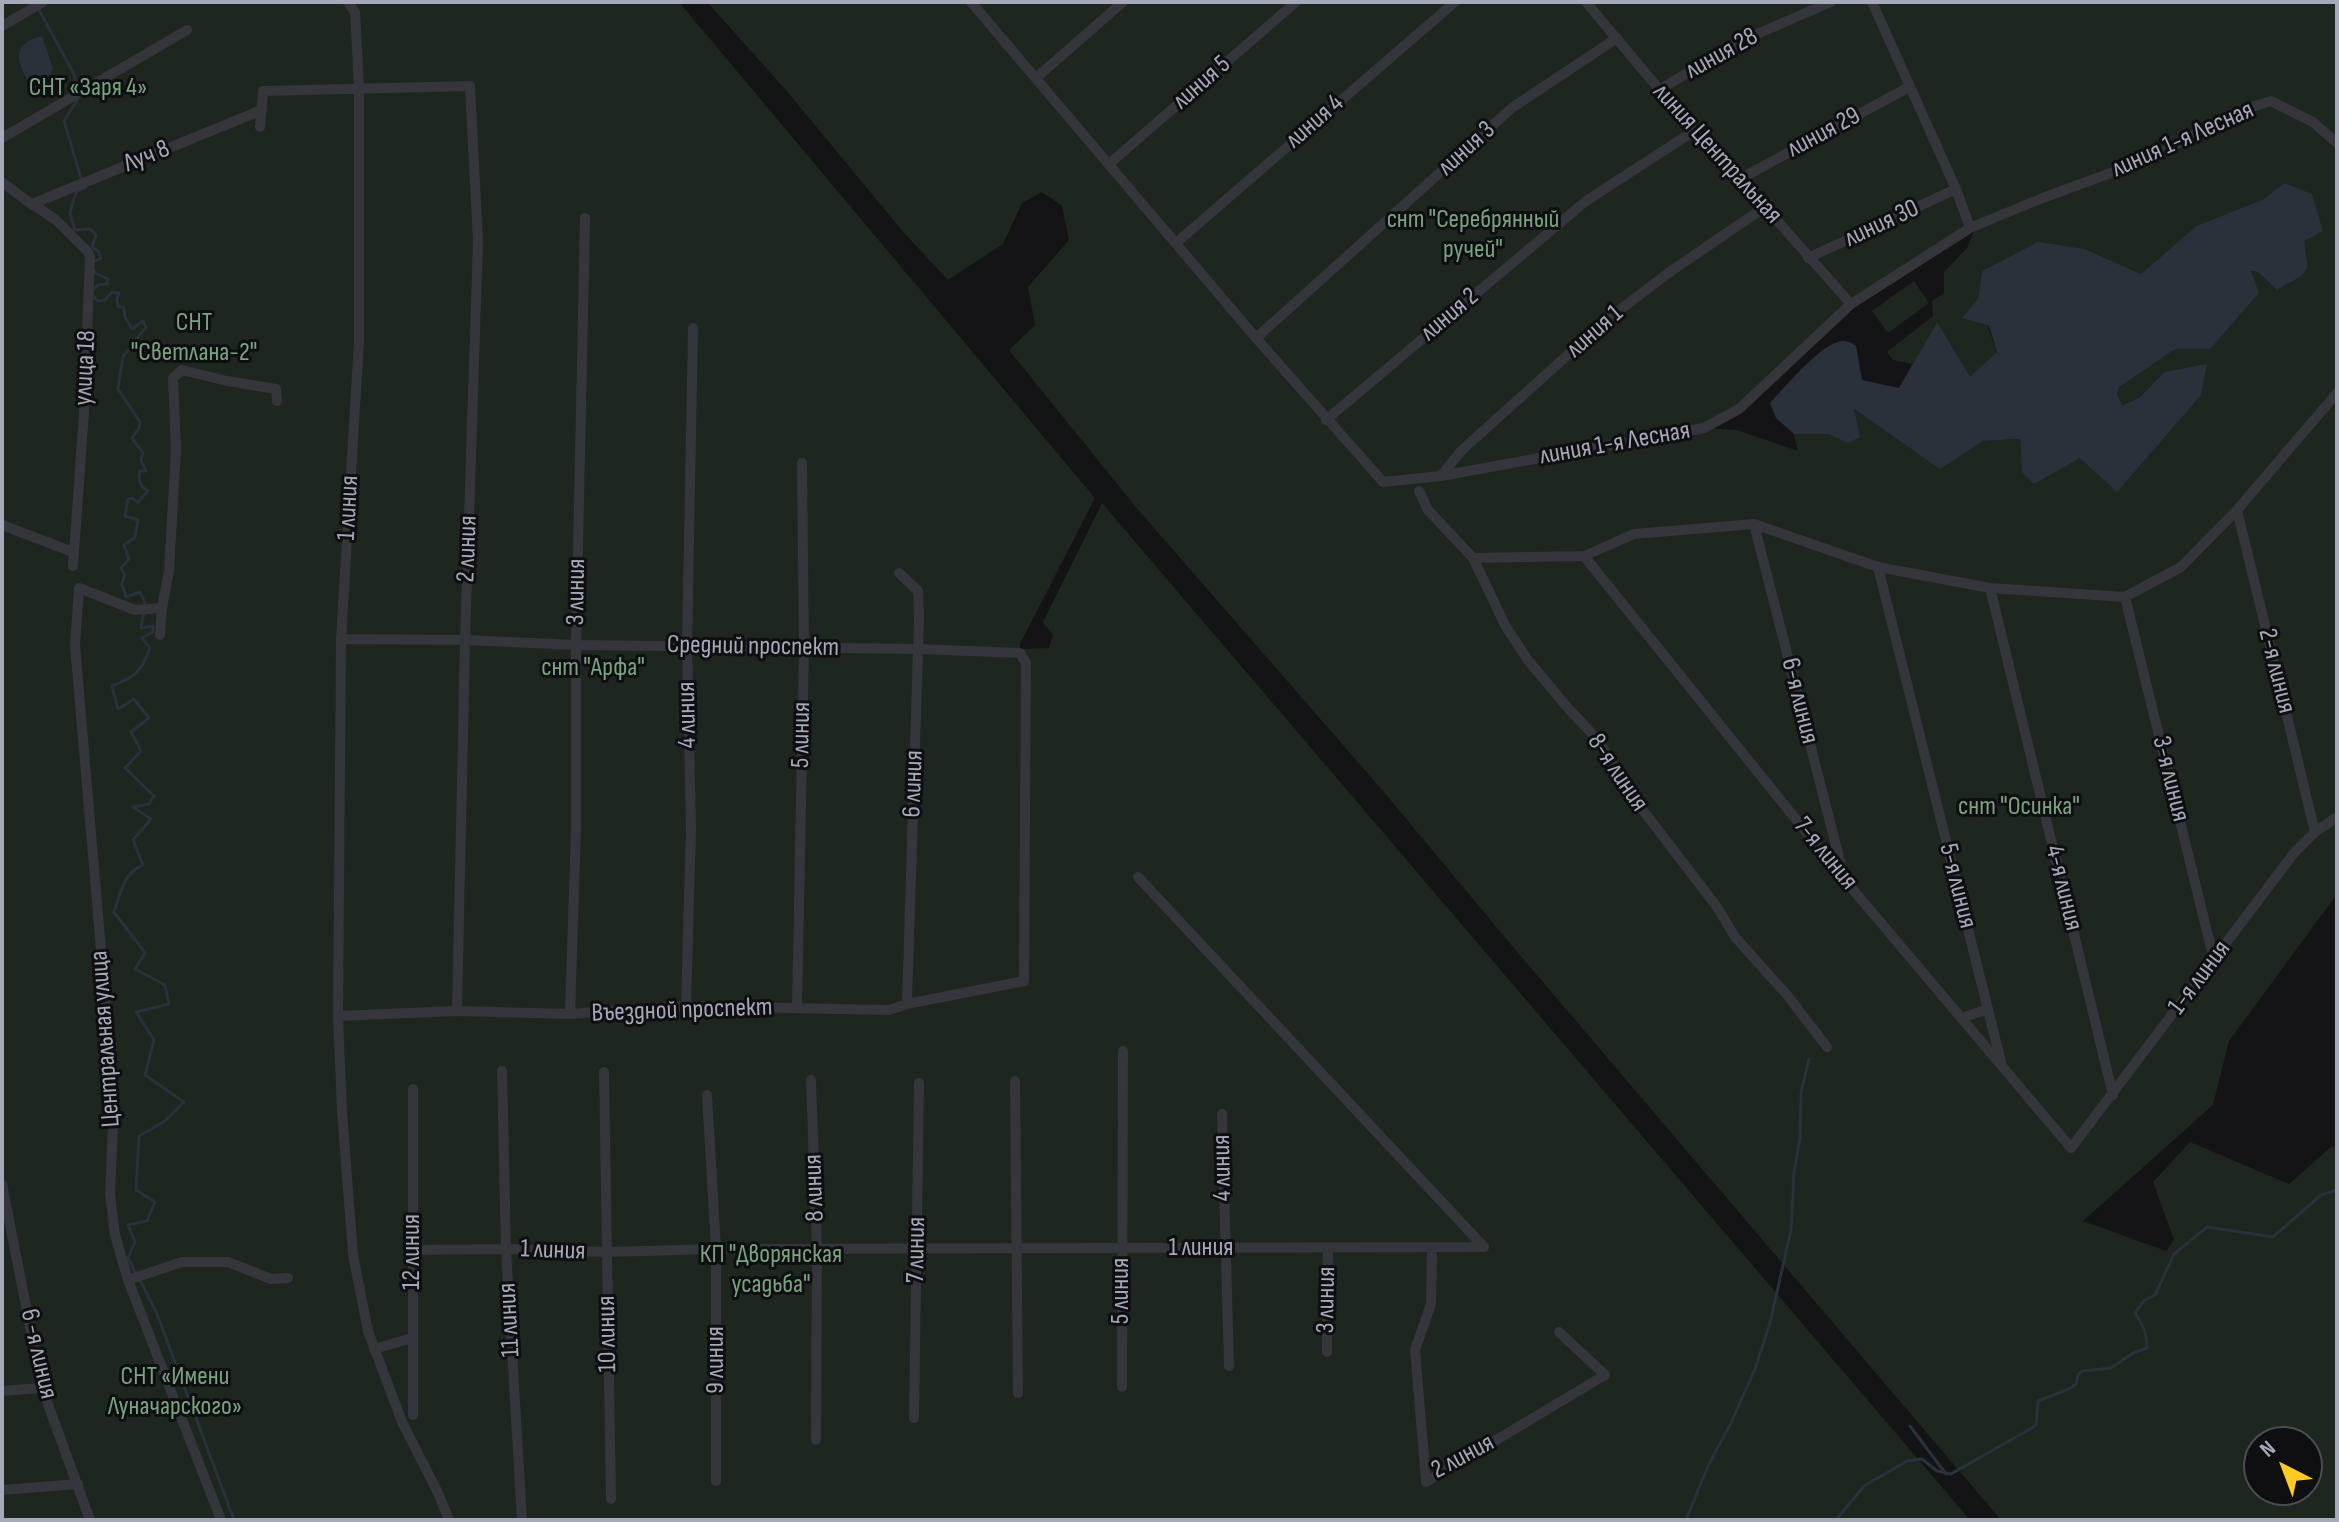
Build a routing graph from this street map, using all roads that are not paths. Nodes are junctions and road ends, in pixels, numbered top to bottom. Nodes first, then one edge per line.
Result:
1 (43, 2) edge
2 (348, 2) edge
3 (971, 2) edge
4 (1123, 2) edge
5 (1296, 2) edge
6 (1455, 2) edge
7 (1586, 2) edge
8 (1831, 2) edge
9 (1872, 2) edge
10 (2, 26) edge
11 (187, 30) dead end
12 (1617, 38) junction
13 (1036, 78) junction
14 (359, 87) junction
15 (1909, 87) junction
16 (1659, 90) junction
17 (262, 110) junction
18 (260, 127) dead end
19 (1694, 131) junction
20 (2, 138) edge
21 (2337, 143) edge
22 (1109, 164) junction
23 (1738, 180) junction
24 (2, 182) edge
25 (1956, 189) junction
26 (34, 206) junction
27 (1765, 207) junction
28 (585, 218) dead end
29 (1974, 226) junction
30 (1176, 243) junction
31 (1808, 258) junction
32 (1851, 304) junction
33 (693, 328) dead end
34 (1256, 338) junction
35 (2337, 393) edge
36 (277, 401) dead end
37 (1326, 420) junction
38 (802, 463) dead end
39 (1441, 476) junction
40 (1419, 491) dead end
41 (2237, 510) junction
42 (1754, 524) junction
43 (2, 525) edge
44 (73, 552) junction
45 (1584, 556) junction
46 (1473, 558) junction
47 (73, 566) dead end
48 (1878, 567) junction
49 (899, 573) dead end
50 (1990, 588) junction
51 (2125, 597) junction
52 (162, 608) junction
53 (160, 635) dead end
54 (341, 639) junction
55 (465, 640) junction
56 (576, 645) junction
57 (687, 646) junction
58 (804, 649) junction
59 (918, 649) junction
60 (2337, 817) edge
61 (2315, 832) junction
62 (1138, 877) dead end
63 (1844, 879) junction
64 (2214, 960) junction
65 (1024, 981) joint
66 (907, 1004) junction
67 (686, 1006) junction
68 (797, 1008) junction
69 (1988, 1009) junction
70 (457, 1011) junction
71 (570, 1014) junction
72 (338, 1016) junction
73 (1962, 1018) junction
74 (1827, 1047) dead end
75 (1123, 1051) dead end
76 (2002, 1066) junction
77 (502, 1071) dead end
78 (604, 1072) dead end
79 (811, 1080) dead end
80 (1015, 1081) dead end
81 (919, 1083) dead end
82 (413, 1089) dead end
83 (707, 1095) dead end
84 (2113, 1095) junction
85 (1222, 1114) dead end
86 (2071, 1148) joint
87 (2, 1184) edge
88 (917, 1248) junction
89 (1018, 1248) junction
90 (1121, 1248) junction
91 (1225, 1248) junction
92 (1328, 1248) junction
93 (506, 1249) junction
94 (716, 1249) junction
95 (817, 1249) junction
96 (1432, 1249) junction
97 (411, 1250) junction
98 (606, 1252) junction
99 (288, 1278) dead end
100 (128, 1280) junction
101 (1559, 1332) dead end
102 (412, 1338) junction
103 (374, 1349) junction
104 (1327, 1352) dead end
105 (1229, 1366) dead end
106 (1122, 1387) dead end
107 (42, 1388) junction
108 (2, 1391) edge
109 (1018, 1393) dead end
110 (413, 1415) dead end
111 (914, 1418) dead end
112 (816, 1440) dead end
113 (716, 1481) dead end
114 (78, 1484) junction
115 (2, 1490) edge
116 (611, 1499) dead end
117 (90, 1520) edge
118 (221, 1520) edge
119 (449, 1520) edge
120 (522, 1520) edge

1 - 10 street
2 - 14 street, 1 линия
3 - 13 street
4 - 13 street
5 - 22 street, линия 5
6 - 30 street, линия 4
7 - 12 street, линия Центральная
8 - 16 street, линия 28
9 - 15 street
11 - 20 street
12 - 16 street, линия Центральная
12 - 34 street, линия 3
13 - 22 street
14 - 17 street, Луч 8
14 - 54 street, 1 линия
14 - 55 street, 2 линия
15 - 23 street, линия 29
15 - 25 street
16 - 19 street, линия Центральная
17 - 18 street
17 - 26 street, Луч 8
19 - 23 street, линия Центральная
19 - 37 street, линия 2
21 - 29 street, линия 1-я Лесная
22 - 30 street
23 - 27 street, линия Центральная
24 - 26 street, улица 18
25 - 29 street
25 - 31 street, линия 30
26 - 44 street, улица 18
27 - 31 street, линия Центральная
27 - 39 street, линия 1
28 - 56 street, 3 линия
29 - 32 street, линия 1-я Лесная
30 - 34 street
31 - 32 street, линия Центральная
32 - 39 street, линия 1-я Лесная
33 - 57 street, 4 линия
34 - 37 street
35 - 41 street
36 - 52 street
37 - 39 street, линия 1-я Лесная
38 - 58 street, 5 линия
40 - 46 street, 8-я линия
41 - 51 street
41 - 61 street, 2-я линия
42 - 45 street
42 - 48 street
42 - 63 street, 6-я линия
43 - 44 street
44 - 47 street, улица 18
45 - 46 street
45 - 63 street, 7-я линия
46 - 74 street, 8-я линия
48 - 50 street
48 - 69 street, 5-я линия
49 - 59 street, 6 линия
50 - 51 street
50 - 84 street, 4-я линия
51 - 64 street, 3-я линия
52 - 53 street
52 - 100 street, Центральная улица
54 - 55 street, Средний проспект
54 - 72 street, 1 линия
55 - 56 street, Средний проспект
55 - 70 street, 2 линия
56 - 57 street, Средний проспект
56 - 71 street, 3 линия
57 - 58 street, Средний проспект
57 - 67 street, 4 линия
58 - 59 street, Средний проспект
58 - 68 street, 5 линия
59 - 65 street, Средний проспект
59 - 66 street, 6 линия
60 - 61 street, 1-я линия
61 - 64 street, 1-я линия
62 - 96 street, 1 линия
63 - 73 street, 7-я линия
64 - 84 street, 1-я линия
65 - 66 street, Въездной проспект
66 - 68 street, Въездной проспект
67 - 68 street, Въездной проспект
67 - 71 street, Въездной проспект
69 - 73 street
69 - 76 street, 5-я линия
70 - 71 street, Въездной проспект
70 - 72 street, Въездной проспект
72 - 103 street, 1 линия
73 - 76 street, 7-я линия
75 - 90 street, 5 линия
76 - 86 street, 7-я линия
77 - 93 street, 11 линия
78 - 98 street, 10 линия
79 - 95 street, 8 линия
80 - 89 street
81 - 88 street, 7 линия
82 - 97 street, 12 линия
83 - 94 street, 9 линия
84 - 86 street, 1-я линия
85 - 91 street, 4 линия
87 - 107 street, 6 -я линия
88 - 89 street, 1 линия
88 - 95 street, 1 линия
88 - 111 street, 7 линия
89 - 90 street, 1 линия
89 - 109 street
90 - 91 street, 1 линия
90 - 106 street, 5 линия
91 - 92 street, 1 линия
91 - 105 street, 4 линия
92 - 96 street, 1 линия
92 - 104 street, 3 линия
93 - 97 street, 1 линия
93 - 98 street, 1 линия
93 - 120 street, 11 линия
94 - 95 street, 1 линия
94 - 98 street, 1 линия
94 - 113 street, 9 линия
95 - 112 street, 8 линия
96 - 101 street, 2 линия
97 - 102 street, 12 линия
98 - 116 street, 10 линия
99 - 100 street
100 - 118 street, Центральная улица
102 - 103 street
102 - 110 street, 12 линия
103 - 119 street, 1 линия
107 - 108 street
107 - 114 street, 6 -я линия
114 - 115 street
114 - 117 street, 6 -я линия

